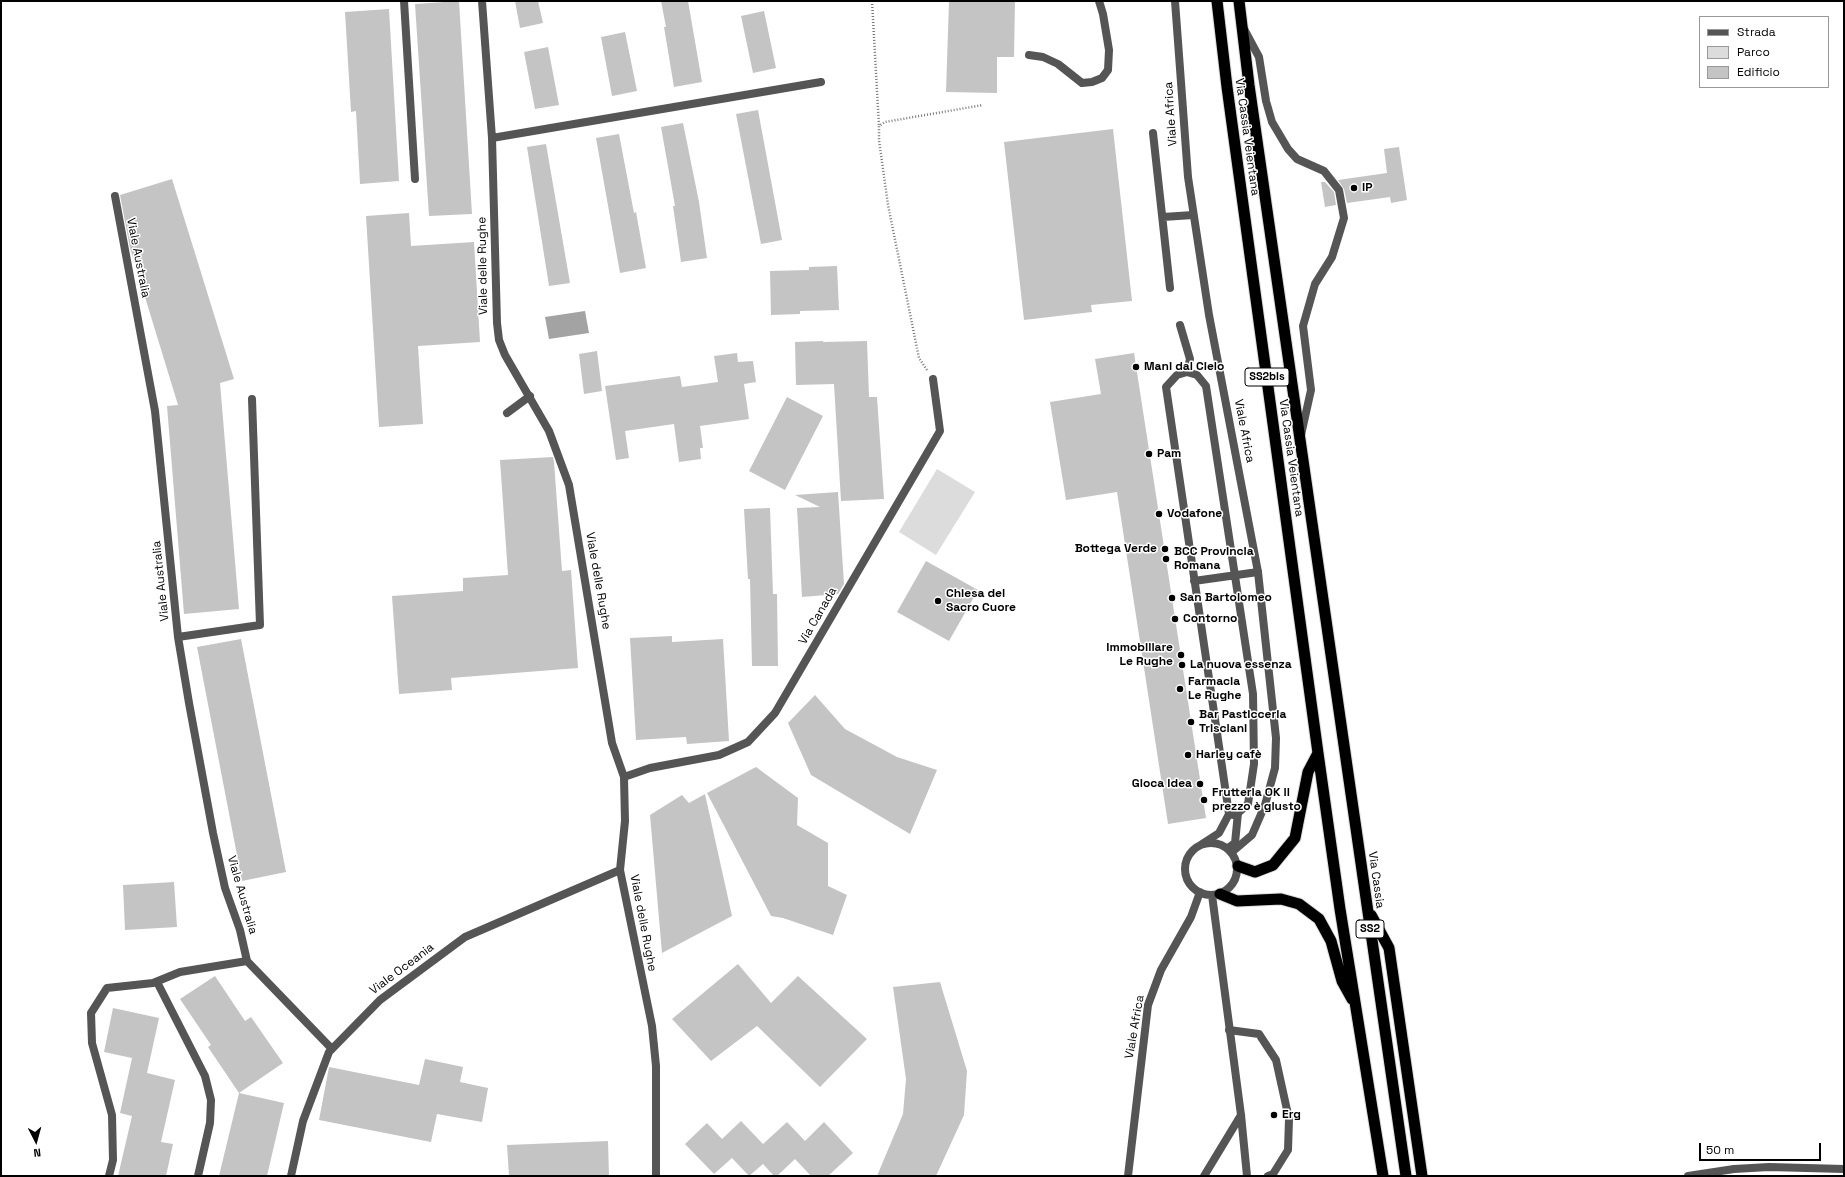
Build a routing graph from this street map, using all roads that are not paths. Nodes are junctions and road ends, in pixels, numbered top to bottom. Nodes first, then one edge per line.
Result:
1 (404, 1) edge
2 (482, 1) edge
3 (1099, 1) edge
4 (1175, 1) edge
5 (1218, 1) edge
6 (1239, 1) edge
7 (1242, 23) junction
8 (1029, 55) dead end
9 (821, 82) dead end
10 (1153, 133) dead end
11 (492, 138) junction
12 (415, 178) dead end
13 (114, 196) dead end
14 (1193, 215) junction
15 (1163, 217) junction
16 (1170, 288) dead end
17 (1180, 325) dead end
18 (1188, 372) junction
19 (933, 379) road end
20 (530, 396) junction
21 (252, 398) dead end
22 (507, 413) dead end
23 (1301, 438) junction
24 (1258, 572) junction
25 (1235, 576) junction
26 (1194, 581) junction
27 (178, 637) junction
28 (1335, 683) joint
29 (1318, 753) junction
30 (624, 777) junction
31 (1238, 813) junction
32 (1229, 814) junction
33 (1202, 844) junction
34 (1230, 850) junction
35 (1238, 866) junction
36 (620, 870) junction
37 (1200, 892) junction
38 (1216, 894) junction
39 (1367, 908) junction
40 (247, 961) junction
41 (157, 982) junction
42 (1356, 1007) junction
43 (1229, 1030) junction
44 (332, 1049) junction
45 (1241, 1115) junction
46 (1844, 1169) edge
47 (109, 1176) edge
48 (198, 1176) edge
49 (291, 1176) edge
50 (656, 1176) edge
51 (1128, 1176) edge
52 (1204, 1176) edge
53 (1247, 1176) edge
54 (1268, 1176) edge
55 (1383, 1176) edge
56 (1406, 1176) edge
57 (1422, 1176) edge
58 (1688, 1176) edge

1 - 12 street
2 - 11 street, Viale delle Rughe
3 - 8 street
4 - 14 street, Viale Africa
5 - 29 highway, Via Cassia Veientana / SS2bis
6 - 7 highway, Via Cassia Veientana / SS2bis
7 - 23 highway, Via Cassia Veientana / SS2bis
7 - 23 street
9 - 11 street
10 - 15 street
11 - 20 street, Viale delle Rughe
13 - 27 street, Viale Australia
14 - 15 street
14 - 24 street, Viale Africa
15 - 16 street
17 - 18 street
18 - 25 street
18 - 26 street
19 - 30 street, Via Canada
20 - 22 street
20 - 30 street, Viale delle Rughe
21 - 27 street
23 - 28 highway, Via Cassia Veientana / SS2bis
24 - 25 street
24 - 34 street, Viale Africa
25 - 26 street
25 - 31 street
26 - 32 street
27 - 40 street, Viale Australia
28 - 39 highway, Via Cassia / SS2
29 - 35 highway
29 - 42 highway, SS2
30 - 36 street, Viale delle Rughe
31 - 32 street
31 - 34 street
32 - 33 street
33 - 34 street
33 - 37 street
34 - 35 street
35 - 38 street
36 - 44 street, Viale Oceania
36 - 50 street, Viale delle Rughe
37 - 38 street
37 - 51 street, Viale Africa
38 - 42 highway
38 - 43 street
39 - 56 highway, Via Cassia / SS2
39 - 57 highway
40 - 41 street
40 - 44 street
41 - 47 street
41 - 48 street
42 - 55 highway, SS2
43 - 45 street
43 - 54 street
44 - 49 street, Viale Oceania
45 - 52 street
45 - 53 street
46 - 58 street

